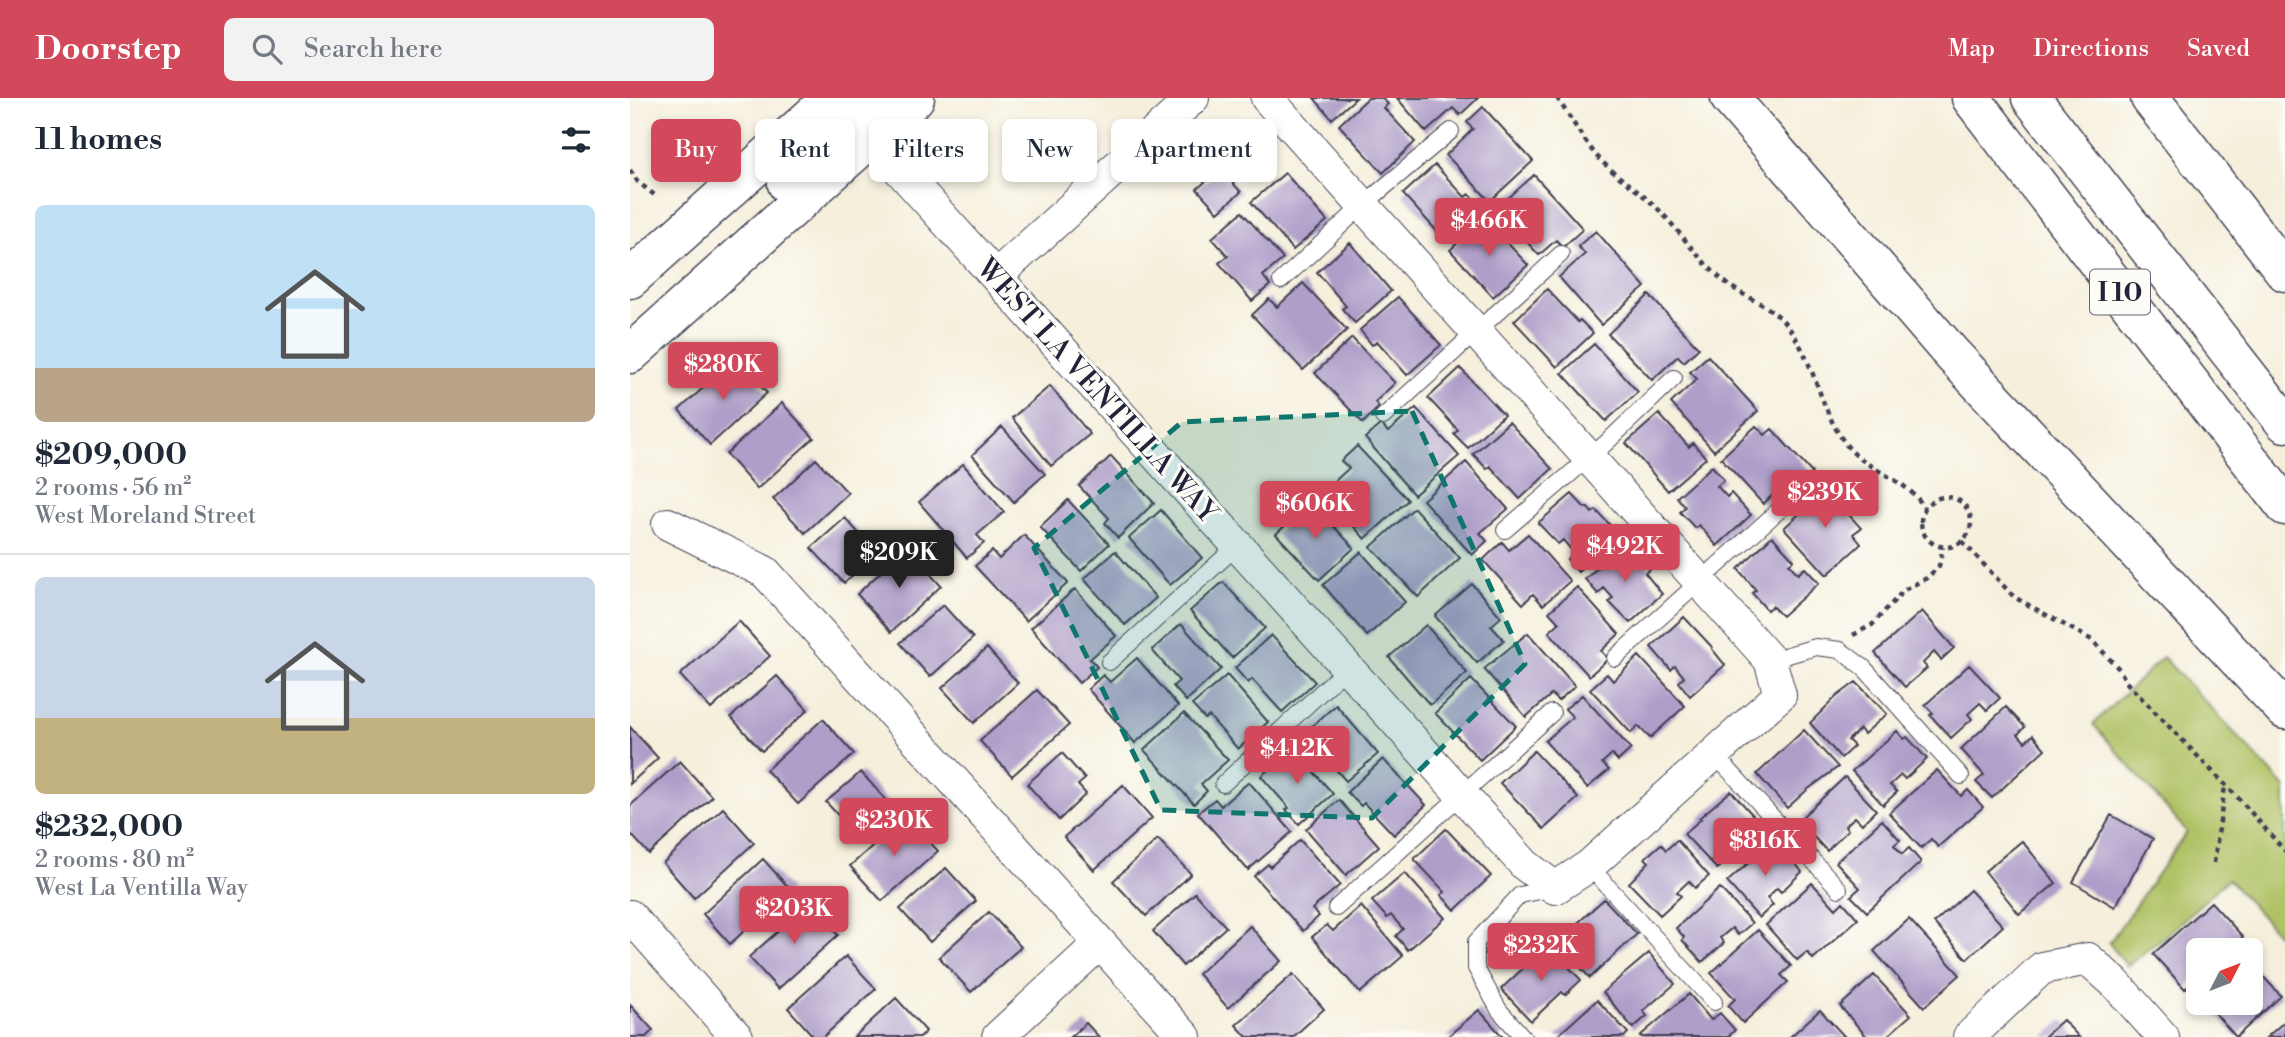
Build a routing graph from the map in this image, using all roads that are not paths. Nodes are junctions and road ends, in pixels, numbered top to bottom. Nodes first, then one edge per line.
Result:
1 (873, 98) edge
2 (915, 98) edge
3 (1193, 98) edge
4 (1268, 98) edge
5 (1730, 98) edge
6 (1971, 98) edge
7 (2031, 98) edge
8 (2150, 98) edge
9 (818, 101) edge
10 (891, 119) edge
11 (1451, 131) dead end
12 (869, 136) edge
13 (869, 139) edge
14 (910, 182) edge
15 (1363, 205) junction
16 (1561, 254) dead end
17 (2285, 272) edge
18 (996, 276) junction
19 (630, 279) edge
20 (1281, 281) dead end
21 (1476, 332) junction
22 (630, 346) edge
23 (630, 354) edge
24 (1674, 378) dead end
25 (1383, 417) dead end
26 (2285, 423) edge
27 (1589, 458) junction
28 (1788, 501) dead end
29 (2285, 506) edge
30 (668, 524) dead end
31 (1505, 530) dead end
32 (1238, 545) junction
33 (1699, 580) junction
34 (1615, 658) dead end
35 (1770, 660) junction
36 (1109, 662) dead end
37 (1348, 667) junction
38 (2285, 710) edge
39 (1552, 713) dead end
40 (1714, 754) junction
41 (1961, 776) dead end
42 (1223, 784) dead end
43 (1462, 795) junction
44 (1589, 866) junction
45 (1555, 888) junction
46 (1839, 889) dead end
47 (1336, 908) dead end
48 (630, 916) edge
49 (1100, 943) junction
50 (1714, 1002) dead end
51 (737, 1037) edge
52 (998, 1037) edge
53 (1185, 1037) edge
54 (1523, 1037) edge
55 (1969, 1037) edge
56 (2163, 1037) edge

1 - 12 main road
2 - 10 main road
3 - 18 street
4 - 15 street
5 - 38 main road
6 - 29 main road, I 10
7 - 26 main road
8 - 17 main road
9 - 19 main road
9 - 22 main road
11 - 15 lane
13 - 23 main road
14 - 18 street, WEST LA VENTILLA WAY
15 - 20 lane
15 - 21 street
16 - 21 lane
18 - 32 street, WEST LA VENTILLA WAY
21 - 25 lane
21 - 27 street
24 - 27 lane
27 - 31 lane
27 - 33 street
28 - 33 lane
30 - 49 street
32 - 36 lane
32 - 37 street, WEST LA VENTILLA WAY
33 - 34 lane
33 - 35 street
35 - 40 street
35 - 41 lane
37 - 42 lane
37 - 43 street, WEST LA VENTILLA WAY
39 - 43 lane
40 - 44 street
40 - 46 lane
43 - 45 street, WEST LA VENTILLA WAY
43 - 47 lane
44 - 45 street
44 - 50 lane
45 - 54 lane
48 - 51 street
49 - 52 street
49 - 53 street
55 - 56 street

